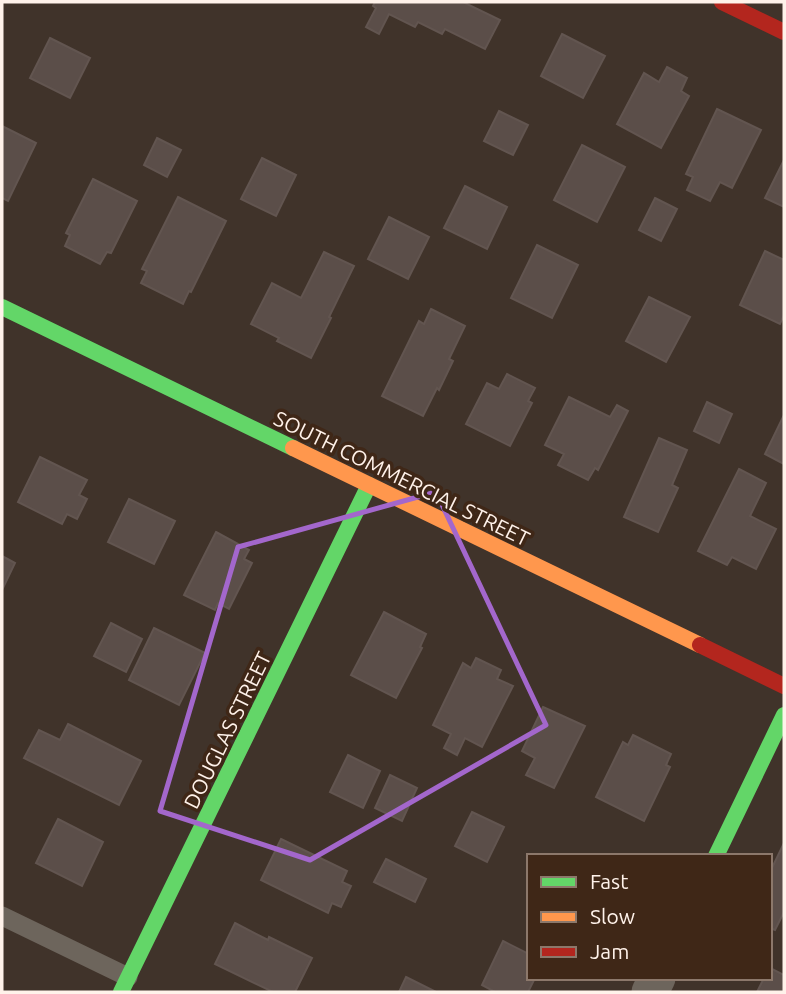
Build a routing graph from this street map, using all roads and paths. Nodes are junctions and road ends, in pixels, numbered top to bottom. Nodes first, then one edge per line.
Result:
1 (722, 2) edge
2 (784, 32) edge
3 (2, 307) edge
4 (369, 485) junction
5 (784, 686) edge
6 (784, 715) edge
7 (717, 854) edge
8 (2, 916) edge
9 (125, 984) edge

1 - 2 main road
3 - 4 main road, SOUTH COMMERCIAL STREET
4 - 5 main road, SOUTH COMMERCIAL STREET
4 - 9 main road, DOUGLAS STREET
6 - 7 main road
8 - 9 lane

